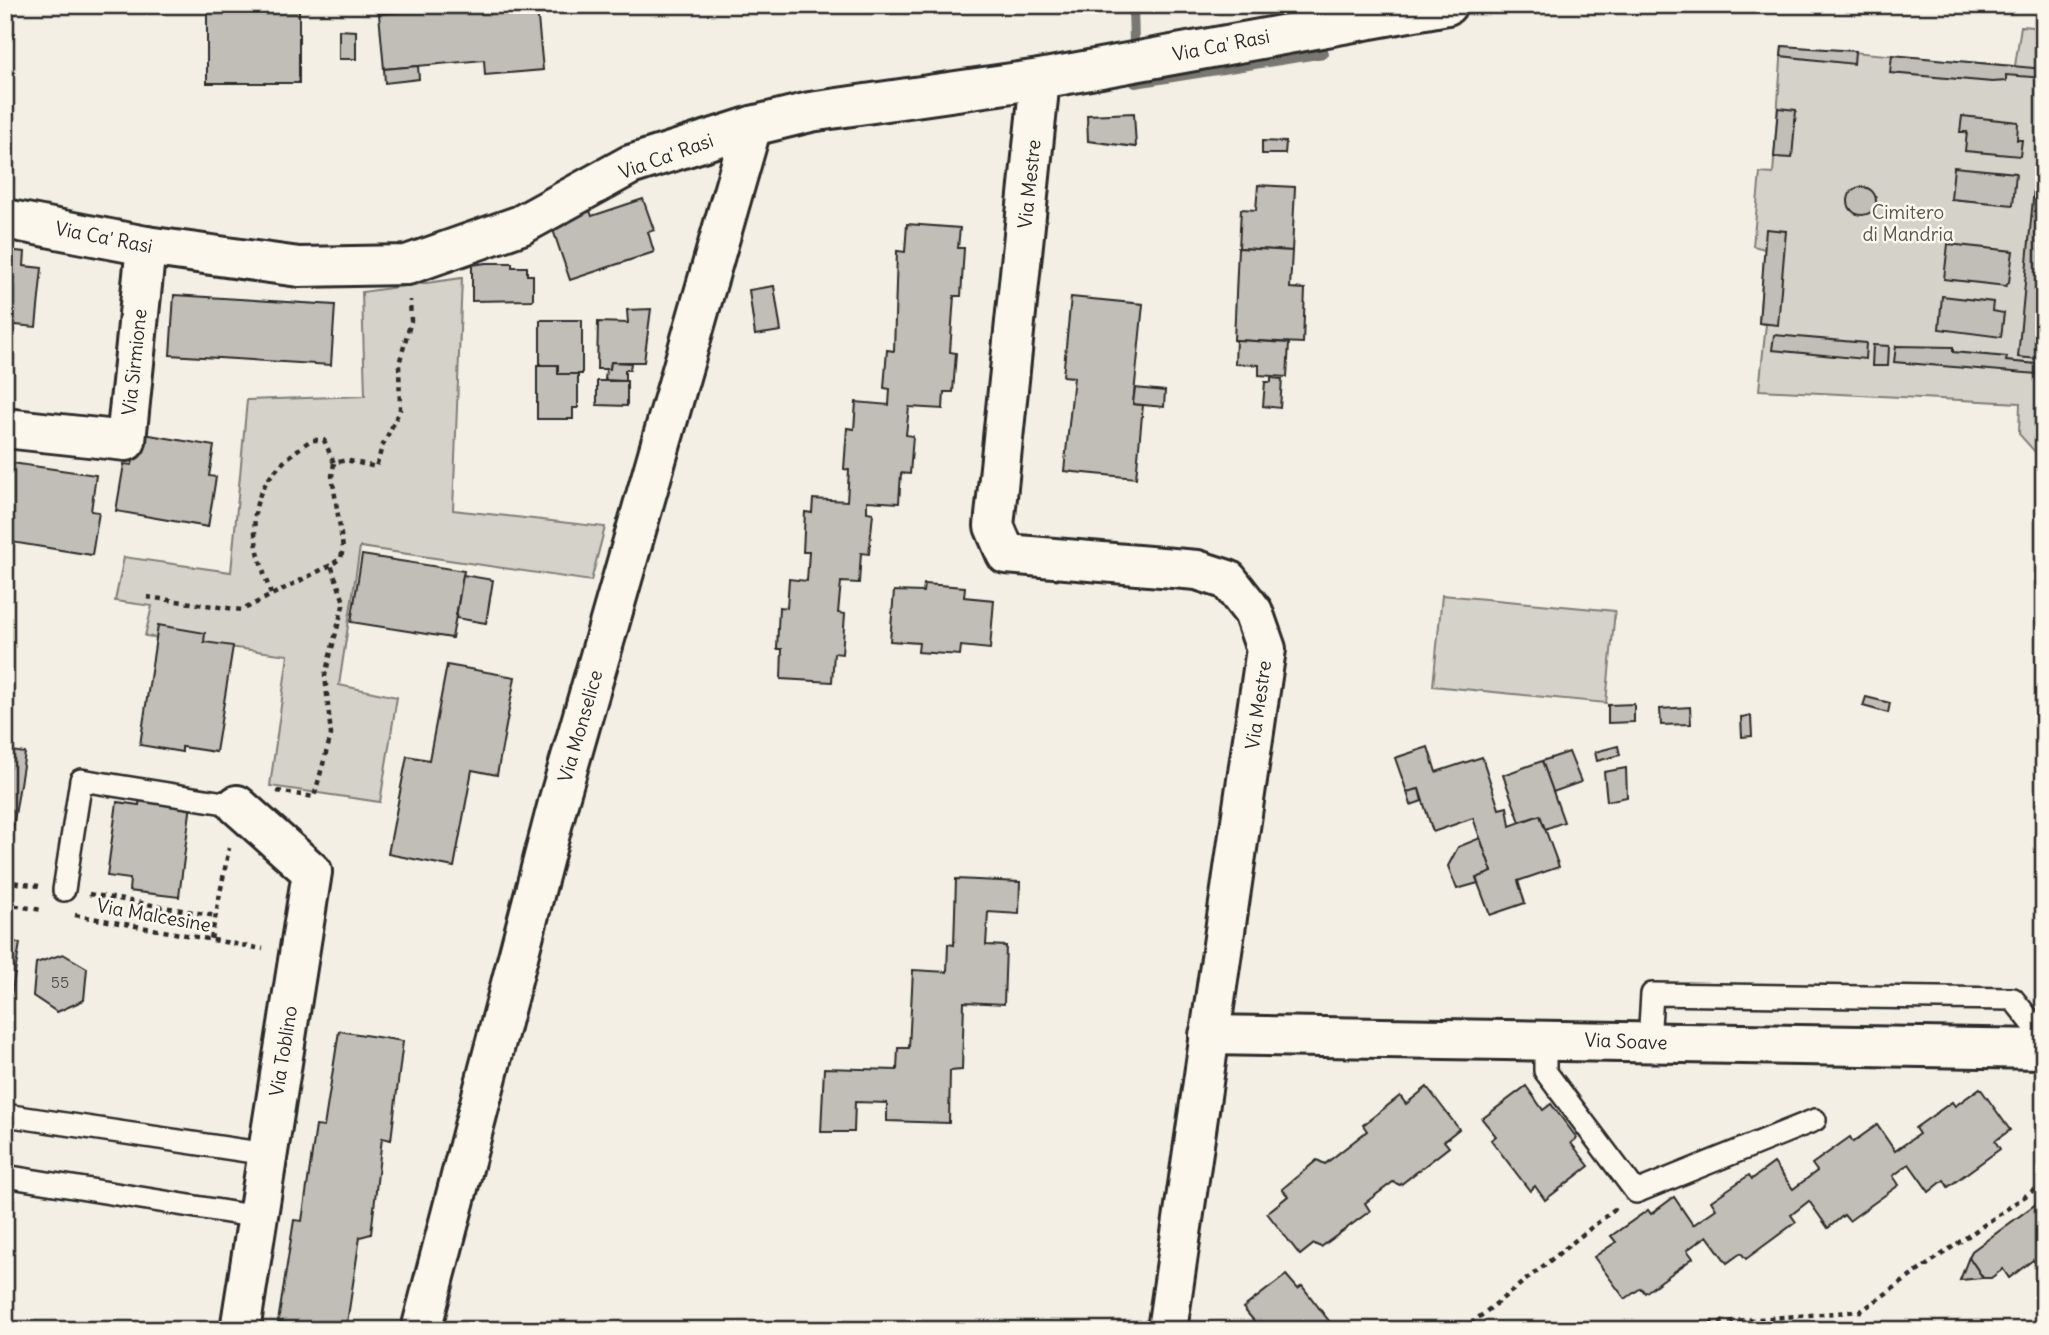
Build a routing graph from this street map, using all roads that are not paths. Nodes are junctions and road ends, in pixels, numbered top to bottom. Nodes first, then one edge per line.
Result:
1 (1447, 5) edge
2 (1340, 14) edge
3 (1040, 79) junction
4 (752, 126) junction
5 (5, 219) edge
6 (146, 246) junction
7 (5, 428) edge
8 (237, 805) joint
9 (64, 890) road end
10 (1209, 1035) junction
11 (1545, 1038) junction
12 (2044, 1038) edge
13 (1650, 1042) junction
14 (2044, 1049) edge
15 (5, 1115) edge
16 (1815, 1120) dead end
17 (267, 1154) junction
18 (5, 1176) edge
19 (258, 1217) junction
20 (240, 1330) edge
21 (421, 1330) edge
22 (1167, 1330) edge

1 - 2 street, Via Ca' Rasi
2 - 3 street, Via Ca' Rasi
3 - 4 street, Via Ca' Rasi
3 - 10 street, Via Mestre
4 - 6 street, Via Ca' Rasi
4 - 21 street, Via Monselice
5 - 6 street, Via Ca' Rasi
6 - 7 street, Via Sirmione
8 - 9 lane
8 - 17 street, Via Toblino
10 - 11 street, Via Soave
10 - 22 street, Via Mestre
11 - 13 street, Via Soave
11 - 16 lane
12 - 13 lane
13 - 14 street, Via Soave
15 - 17 lane
17 - 19 street, Via Toblino
18 - 19 lane
19 - 20 street, Via Toblino

